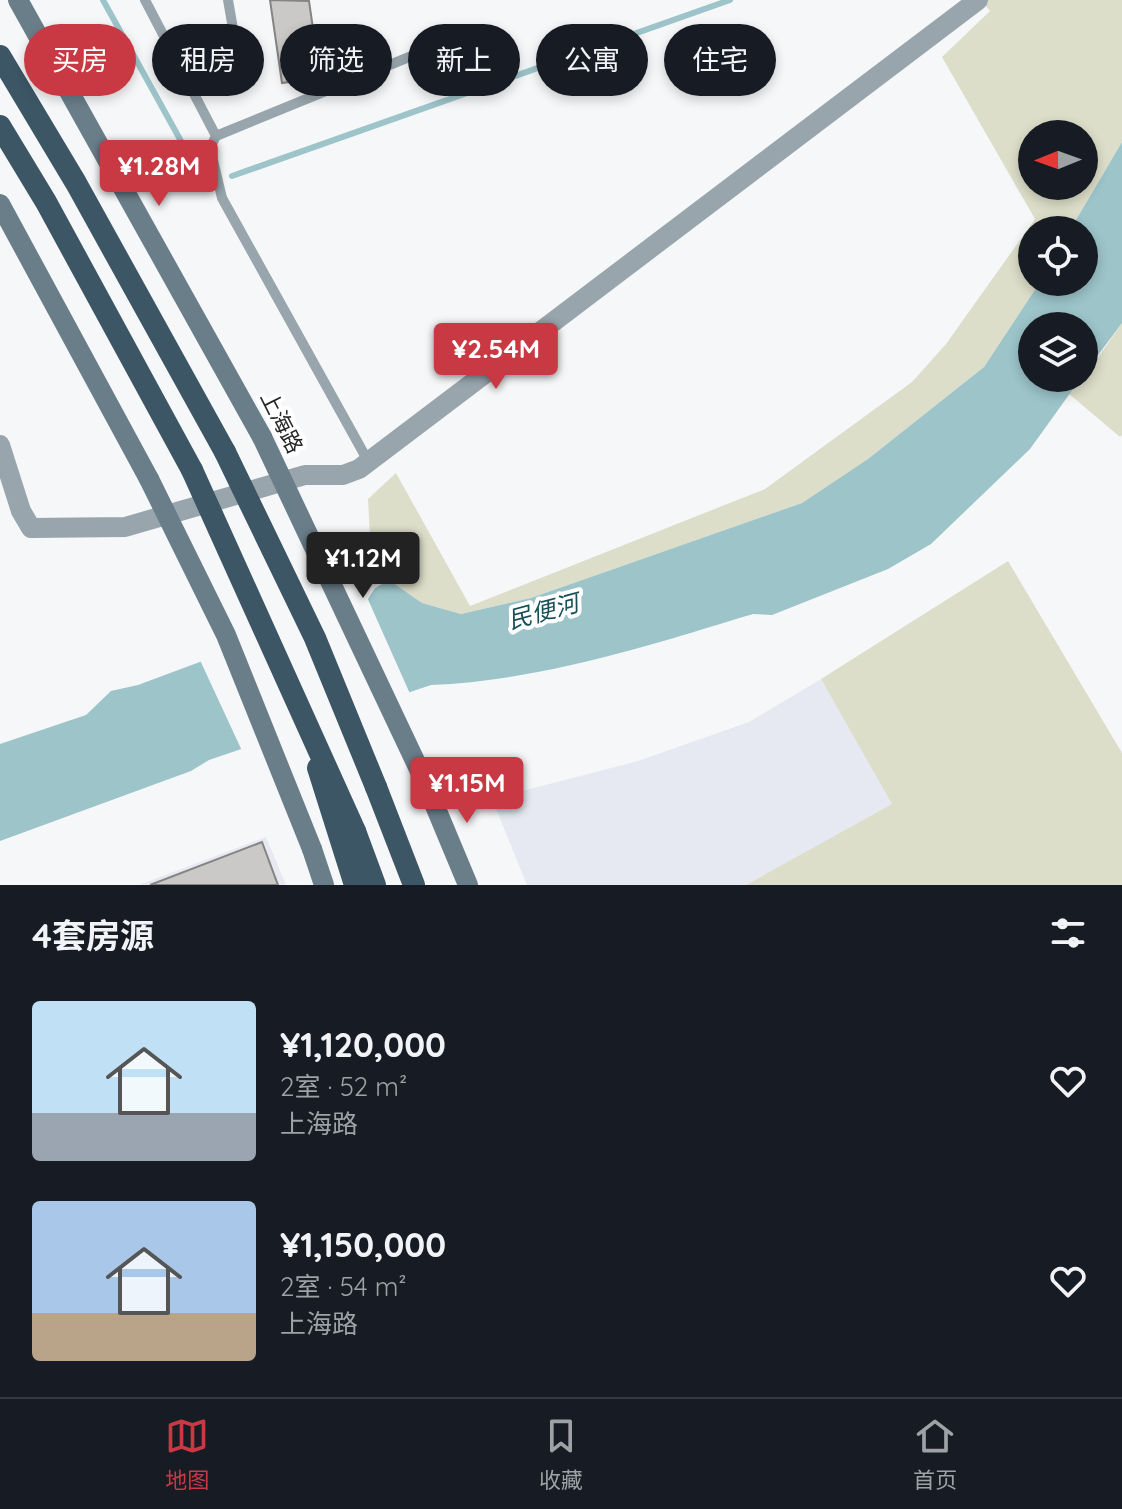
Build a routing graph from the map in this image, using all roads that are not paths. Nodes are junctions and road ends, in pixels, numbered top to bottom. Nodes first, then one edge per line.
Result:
1 (18, 0) edge
2 (145, 0) edge
3 (228, 0) edge
4 (978, 0) edge
5 (232, 24) edge
6 (0, 56) edge
7 (408, 57) edge
8 (0, 126) edge
9 (216, 136) junction
10 (0, 204) edge
11 (0, 445) edge
12 (368, 461) junction
13 (347, 833) junction
14 (324, 885) edge
15 (355, 885) edge
16 (375, 885) edge
17 (414, 885) edge
18 (468, 885) edge

1 - 18 main road, 上海路, bridge
2 - 9 lane
3 - 5 lane
4 - 12 street
6 - 17 highway, bridge
7 - 9 lane
8 - 13 highway, bridge
9 - 12 lane
10 - 14 main road, bridge
11 - 12 street
13 - 15 highway
13 - 16 highway

